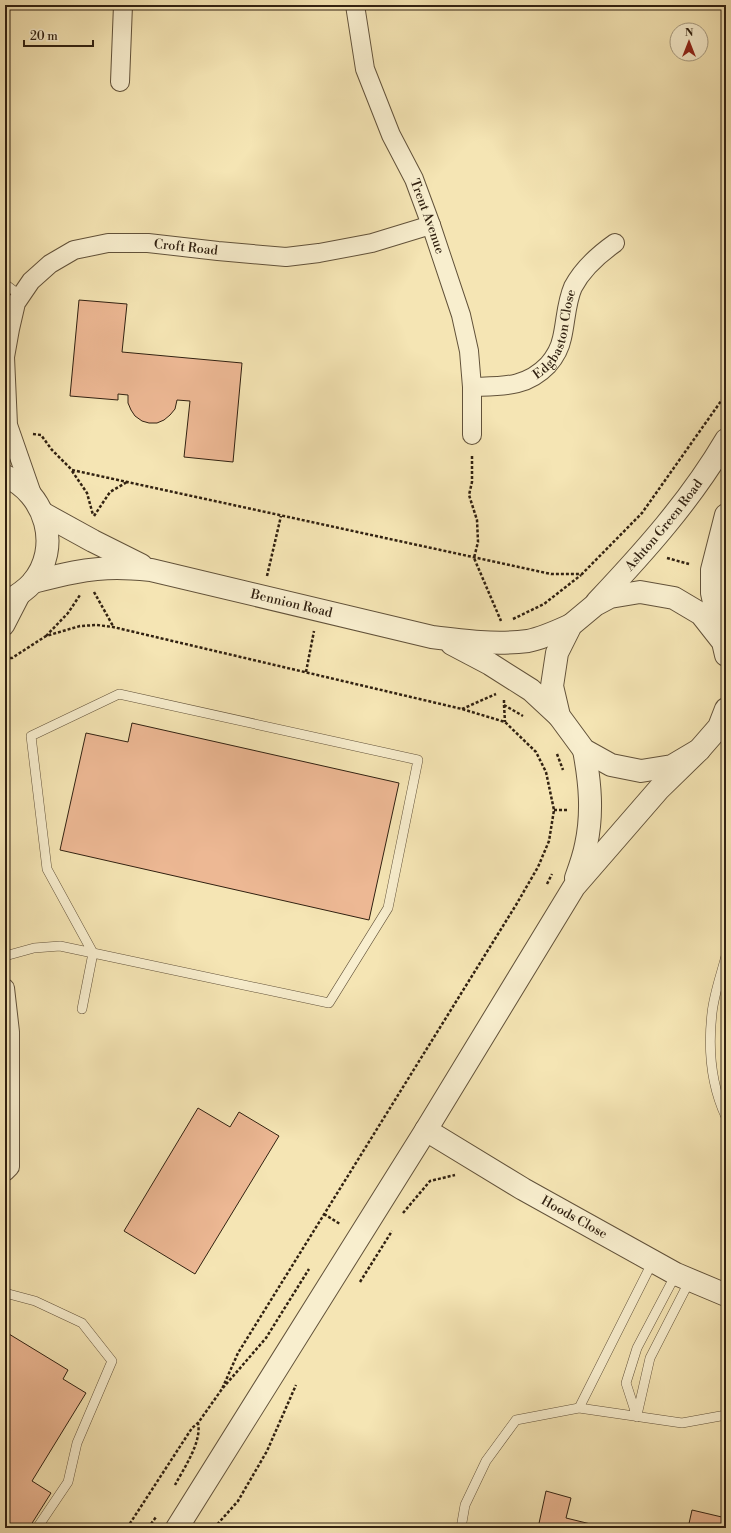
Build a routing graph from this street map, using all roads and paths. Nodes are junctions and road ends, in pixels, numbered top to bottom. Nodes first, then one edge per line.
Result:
1 (123, 5) edge
2 (355, 5) edge
3 (120, 82) dead end
4 (431, 225) junction
5 (615, 243) dead end
6 (5, 284) edge
7 (21, 296) junction
8 (5, 358) edge
9 (472, 387) junction
10 (726, 394) edge
11 (10, 431) junction
12 (472, 435) joint
13 (726, 440) edge
14 (72, 470) junction
15 (5, 476) edge
16 (32, 494) junction
17 (44, 514) junction
18 (726, 515) edge
19 (281, 516) junction
20 (94, 517) dead end
21 (624, 532) junction
22 (643, 552) junction
23 (474, 558) junction
24 (151, 570) junction
25 (712, 570) junction
26 (582, 574) junction
27 (20, 593) edge
28 (81, 594) dead end
29 (262, 596) junction
30 (595, 605) junction
31 (318, 609) junction
32 (509, 621) dead end
33 (571, 625) junction
34 (5, 626) edge
35 (46, 636) junction
36 (432, 637) junction
37 (725, 648) edge
38 (5, 658) edge
39 (306, 672) junction
40 (496, 693) dead end
41 (504, 698) dead end
42 (504, 705) junction
43 (462, 709) junction
44 (559, 716) junction
45 (529, 720) dead end
46 (724, 720) edge
47 (504, 722) junction
48 (584, 750) junction
49 (699, 750) junction
50 (557, 752) dead end
51 (564, 774) dead end
52 (554, 871) dead end
53 (574, 887) junction
54 (543, 890) dead end
55 (93, 953) junction
56 (5, 956) edge
57 (726, 956) edge
58 (5, 988) edge
59 (82, 1009) dead end
60 (726, 1117) edge
61 (426, 1130) junction
62 (5, 1172) edge
63 (458, 1174) dead end
64 (324, 1214) junction
65 (343, 1216) dead end
66 (400, 1216) dead end
67 (339, 1223) junction
68 (334, 1230) dead end
69 (393, 1230) dead end
70 (653, 1261) junction
71 (313, 1263) dead end
72 (683, 1277) junction
73 (357, 1286) dead end
74 (5, 1293) edge
75 (726, 1295) edge
76 (298, 1379) dead end
77 (222, 1389) junction
78 (579, 1408) junction
79 (726, 1415) edge
80 (637, 1417) junction
81 (198, 1423) junction
82 (172, 1490) dead end
83 (157, 1516) dead end
84 (37, 1528) edge
85 (127, 1528) edge
86 (148, 1528) edge
87 (177, 1528) edge
88 (214, 1528) edge
89 (461, 1528) edge

1 - 3 street
2 - 4 street, Trent Avenue
4 - 7 street, Croft Road
4 - 9 street, Trent Avenue
5 - 9 street, Edgbaston Close
6 - 7 lane
7 - 8 street, Croft Road
8 - 11 street, Croft Road
9 - 12 street, Trent Avenue
10 - 21 path
11 - 14 path
11 - 16 street, Croft Road
12 - 23 path
13 - 22 street, Ashton Green Road
14 - 19 path
14 - 20 path
15 - 16 street
16 - 17 street
17 - 24 street, Bennion Road
17 - 27 street
18 - 25 street
19 - 23 path
19 - 29 path
21 - 22 path
21 - 26 path
22 - 25 path
22 - 30 street, Ashton Green Road
23 - 26 path
24 - 27 street, Bennion Road
24 - 29 street, Bennion Road
25 - 37 street
26 - 32 path
27 - 34 street
28 - 35 path
29 - 31 street, Bennion Road
30 - 33 street
30 - 37 street
31 - 36 street, Bennion Road
31 - 39 path
33 - 36 street, Bennion Road
33 - 44 street
35 - 38 path
35 - 39 path
36 - 44 street, Bennion Road
39 - 43 path
40 - 43 path
41 - 42 path
42 - 45 path
42 - 47 path
43 - 47 path
44 - 48 street
46 - 49 street
47 - 64 path
48 - 49 street
48 - 53 street
49 - 53 street
50 - 51 path
52 - 54 path
53 - 61 street
55 - 55 lane
55 - 56 lane
55 - 59 lane
57 - 60 lane
58 - 62 street
61 - 70 street, Hoods Close
61 - 87 street
63 - 66 path
64 - 67 path
64 - 77 path
65 - 67 path
67 - 68 path
69 - 73 path
70 - 72 street, Hoods Close
70 - 78 lane
71 - 77 path
72 - 75 street, Hoods Close
72 - 80 lane
72 - 80 lane
74 - 84 lane
76 - 88 path
77 - 81 path
78 - 80 lane
78 - 89 lane
79 - 80 lane
81 - 82 path
81 - 85 path
83 - 86 path

